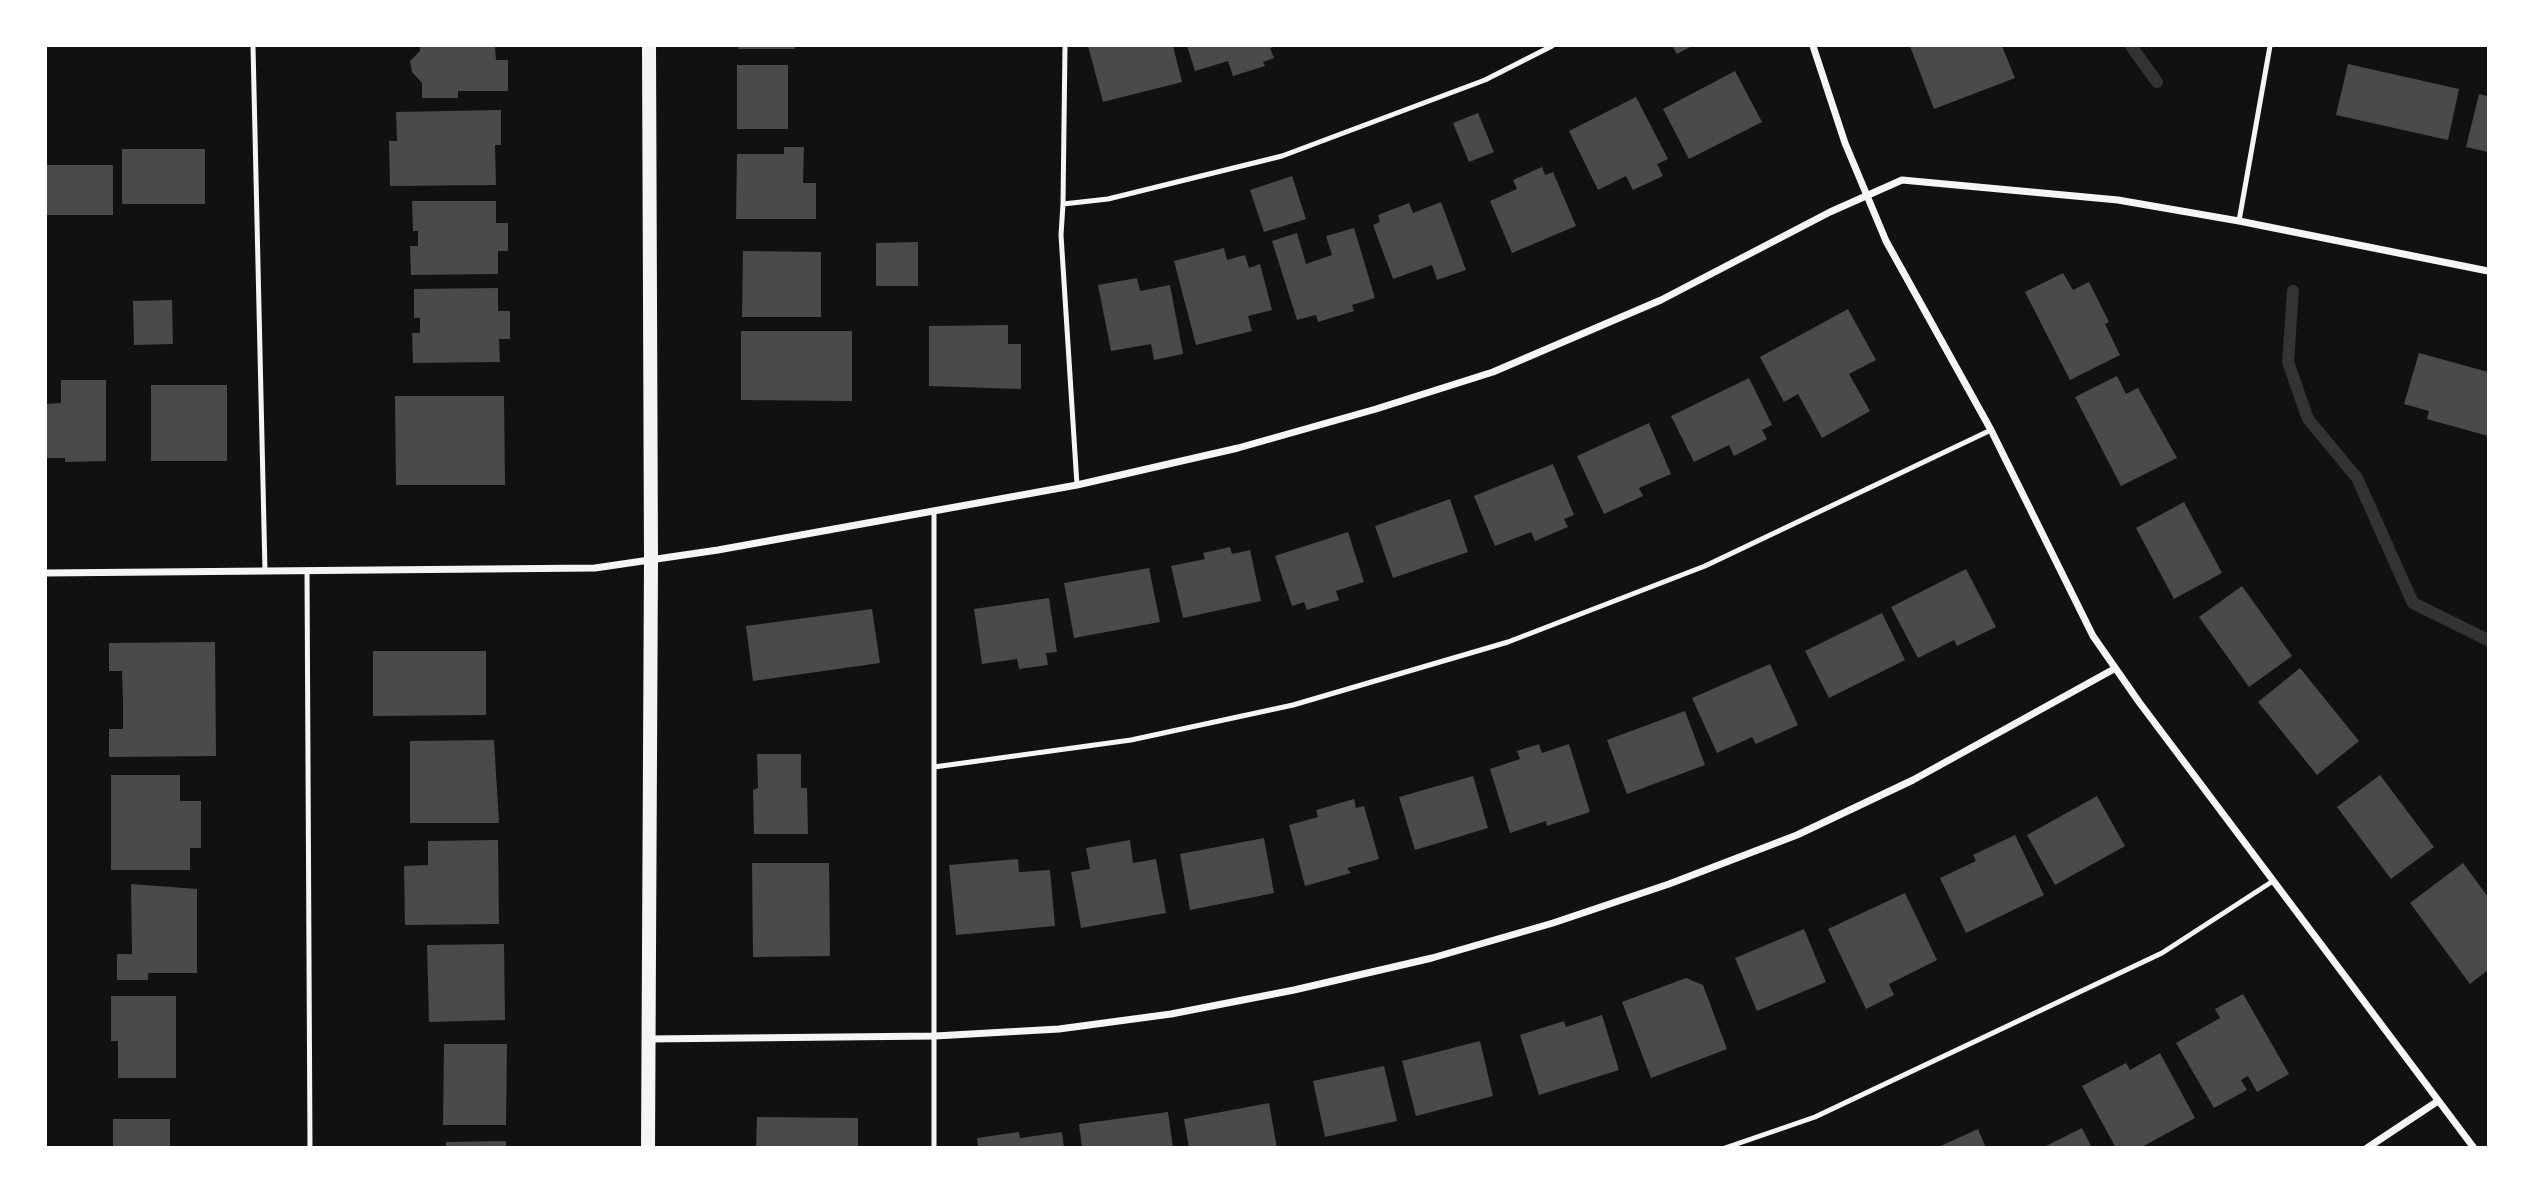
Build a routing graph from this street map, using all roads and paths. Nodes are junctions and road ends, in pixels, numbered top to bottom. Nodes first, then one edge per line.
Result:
1 (253, 46) edge
2 (649, 46) edge
3 (1065, 46) edge
4 (1552, 46) edge
5 (1813, 46) edge
6 (2270, 46) edge
7 (1865, 195) junction
8 (1063, 205) junction
9 (2239, 220) junction
10 (2488, 271) edge
11 (1991, 430) junction
12 (1077, 485) junction
13 (934, 512) junction
14 (651, 560) junction
15 (265, 571) junction
16 (307, 571) junction
17 (46, 573) edge
18 (2115, 669) junction
19 (934, 766) junction
20 (2273, 881) junction
21 (935, 1036) junction
22 (646, 1039) junction
23 (2438, 1101) junction
24 (310, 1147) edge
25 (648, 1147) edge
26 (934, 1147) edge
27 (1724, 1147) edge
28 (2367, 1147) edge
29 (2474, 1147) edge

1 - 15 lane
2 - 14 main road
3 - 8 lane
4 - 8 lane
5 - 7 street
6 - 9 lane
7 - 9 street
7 - 11 street
7 - 12 street
8 - 12 lane
9 - 10 street
11 - 18 street
11 - 19 lane
12 - 13 street
13 - 14 street
13 - 19 lane
14 - 16 street
14 - 22 main road
15 - 16 street
15 - 17 street
16 - 24 lane
18 - 20 street
18 - 21 street
19 - 21 lane
20 - 23 street
20 - 27 lane
21 - 22 street
21 - 26 lane
22 - 25 main road
23 - 28 street
23 - 29 street

